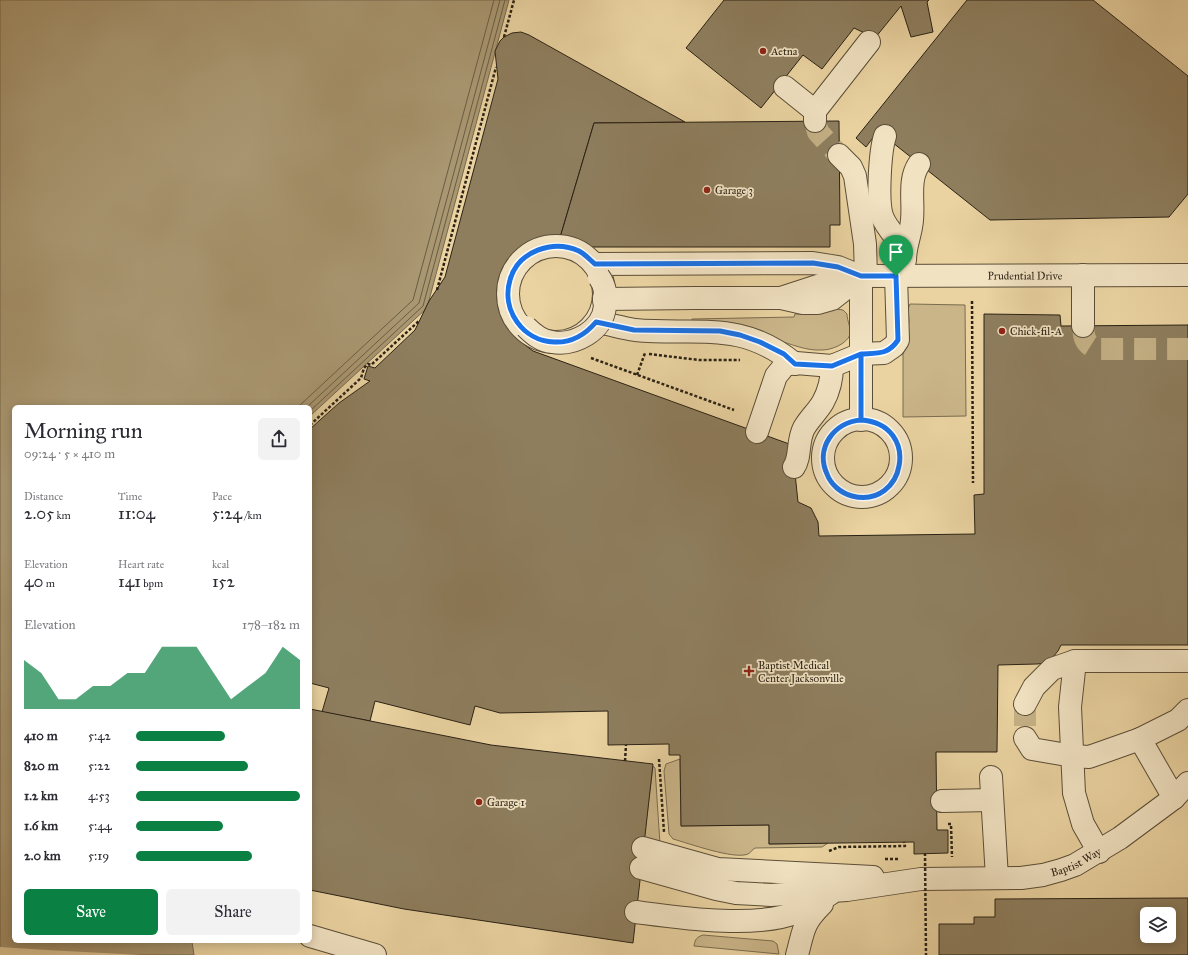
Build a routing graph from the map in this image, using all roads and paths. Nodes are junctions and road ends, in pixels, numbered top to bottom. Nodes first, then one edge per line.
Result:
1 (514, 0) edge
2 (504, 37) dead end
3 (869, 42) dead end
4 (496, 67) dead end
5 (785, 87) dead end
6 (890, 141) dead end
7 (839, 155) tunnel mouth
8 (919, 164) dead end
9 (900, 243) junction
10 (590, 256) junction
11 (1188, 275) edge
12 (864, 276) junction
13 (901, 276) junction
14 (1083, 276) junction
15 (437, 290) dead end
16 (604, 299) junction
17 (972, 301) dead end
18 (419, 321) dead end
19 (596, 322) junction
20 (1083, 326) tunnel mouth
21 (646, 346) dead end
22 (640, 352) dead end
23 (645, 353) junction
24 (861, 354) junction
25 (746, 359) dead end
26 (795, 364) junction
27 (832, 366) junction
28 (637, 375) dead end
29 (861, 420) dead end
30 (312, 423) edge
31 (757, 432) dead end
32 (794, 467) dead end
33 (973, 483) dead end
34 (1075, 661) junction
35 (1188, 661) edge
36 (1025, 704) tunnel mouth
37 (1188, 710) edge
38 (1025, 738) dead end
39 (1140, 740) junction
40 (626, 745) dead end
41 (1073, 756) junction
42 (659, 759) dead end
43 (626, 761) dead end
44 (991, 777) dead end
45 (1183, 794) edge
46 (992, 800) junction
47 (942, 801) dead end
48 (946, 824) dead end
49 (664, 839) dead end
50 (904, 842) dead end
51 (839, 843) dead end
52 (839, 847) junction
53 (823, 851) dead end
54 (1099, 852) junction
55 (926, 854) dead end
56 (929, 858) dead end
57 (952, 858) dead end
58 (883, 859) dead end
59 (906, 859) dead end
60 (921, 869) junction
61 (997, 878) junction
62 (834, 891) junction
63 (636, 912) dead end
64 (312, 937) edge
65 (375, 955) edge
66 (796, 955) edge
67 (926, 955) edge

1 - 2 path
3 - 5 street
4 - 15 path
6 - 9 street
7 - 12 street
8 - 9 street
9 - 13 street
10 - 12 street
10 - 16 street, bridge
10 - 16 street, bridge
10 - 19 street
10 - 19 street
11 - 14 street, Prudential Drive
12 - 13 street, Prudential Drive
12 - 16 street, bridge
12 - 24 street
13 - 14 street, Prudential Drive
13 - 24 street
14 - 20 street
17 - 33 path
18 - 30 path
19 - 26 street
21 - 23 path
22 - 23 path
23 - 25 path
23 - 28 path
24 - 27 street
24 - 29 street
26 - 27 street
26 - 31 street
27 - 32 street
34 - 35 street
34 - 36 street
34 - 41 street
37 - 39 street
38 - 41 street
39 - 41 street
39 - 45 street
40 - 43 path
41 - 54 street
42 - 49 path
44 - 46 street
45 - 54 street, Baptist Way
46 - 47 street
46 - 61 street
48 - 57 path
50 - 52 path
51 - 52 path
52 - 53 path
54 - 61 street, Baptist Way
55 - 67 path, bridge
56 - 60 path
58 - 59 path
60 - 61 street, Baptist Way
60 - 62 street
60 - 62 street
62 - 63 street
62 - 66 street
64 - 65 street

